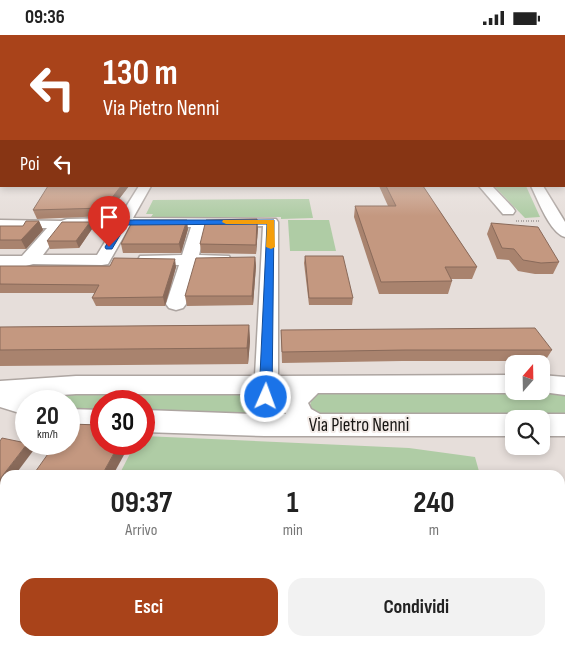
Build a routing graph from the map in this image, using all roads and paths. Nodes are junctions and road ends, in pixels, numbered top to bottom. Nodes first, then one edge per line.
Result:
1 (144, 187) edge
2 (486, 187) edge
3 (537, 187) edge
4 (508, 211) joint
5 (200, 222) junction
6 (67, 223) edge
7 (124, 223) junction
8 (0, 224) edge
9 (561, 227) edge
10 (132, 260) edge
11 (189, 260) junction
12 (251, 260) edge
13 (0, 261) edge
14 (32, 261) junction
15 (176, 304) dead end
16 (266, 383) junction
17 (505, 384) edge
18 (312, 385) junction
19 (550, 385) edge
20 (565, 386) edge
21 (0, 390) edge
22 (0, 397) edge
23 (15, 402) edge
24 (155, 421) edge
25 (265, 425) junction
26 (318, 425) junction
27 (505, 425) edge
28 (550, 425) edge
29 (565, 425) edge

1 - 7 street
2 - 4 street
3 - 9 street
4 - 9 path
5 - 7 street
5 - 11 street
5 - 16 street
6 - 7 street
7 - 14 street
8 - 14 street
10 - 11 street
11 - 12 street
11 - 15 street
13 - 14 street
16 - 18 street
16 - 21 street
16 - 25 street
17 - 18 street
18 - 26 street
19 - 20 street
22 - 23 street
24 - 25 street, Via Pietro Nenni
25 - 26 street, Via Pietro Nenni
26 - 27 street, Via Pietro Nenni
28 - 29 street

